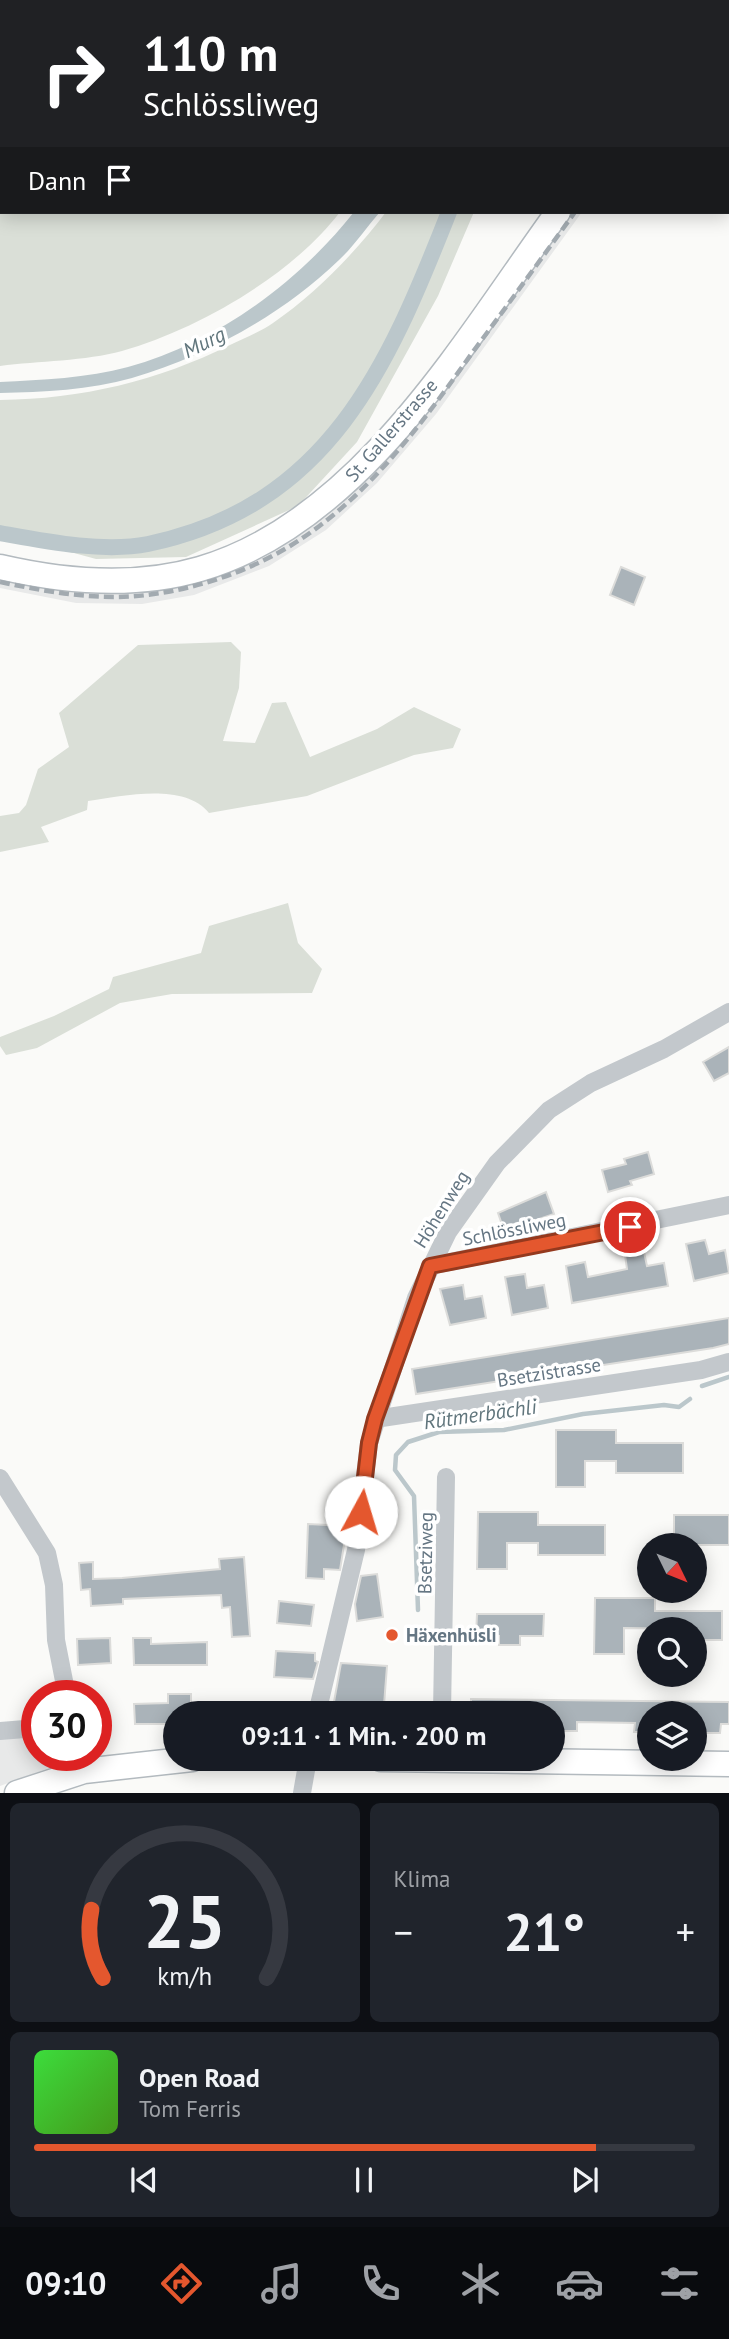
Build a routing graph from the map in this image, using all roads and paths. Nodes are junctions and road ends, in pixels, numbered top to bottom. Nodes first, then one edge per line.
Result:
1 (557, 214) edge
2 (0, 567) edge
3 (729, 1012) edge
4 (729, 1206) edge
5 (430, 1266) junction
6 (729, 1362) edge
7 (375, 1419) junction
8 (0, 1478) edge
9 (446, 1478) dead end
10 (64, 1680) edge
11 (320, 1701) edge
12 (442, 1701) edge
13 (21, 1729) edge
14 (0, 1731) edge
15 (163, 1760) edge
16 (565, 1761) edge
17 (112, 1762) edge
18 (729, 1764) edge
19 (65, 1771) edge
20 (306, 1771) edge
21 (17, 1793) edge
22 (302, 1793) edge

1 - 2 main road, St. Gallerstrasse
3 - 5 street, Höhenweg
4 - 5 street, Schlössliweg
5 - 7 street, Höhenweg
6 - 7 street, Bsetzistrasse
7 - 11 street, Höhenweg
8 - 10 street
9 - 12 street, Bsetziweg
13 - 14 street
15 - 17 main road
16 - 18 main road
19 - 21 main road
20 - 22 street

